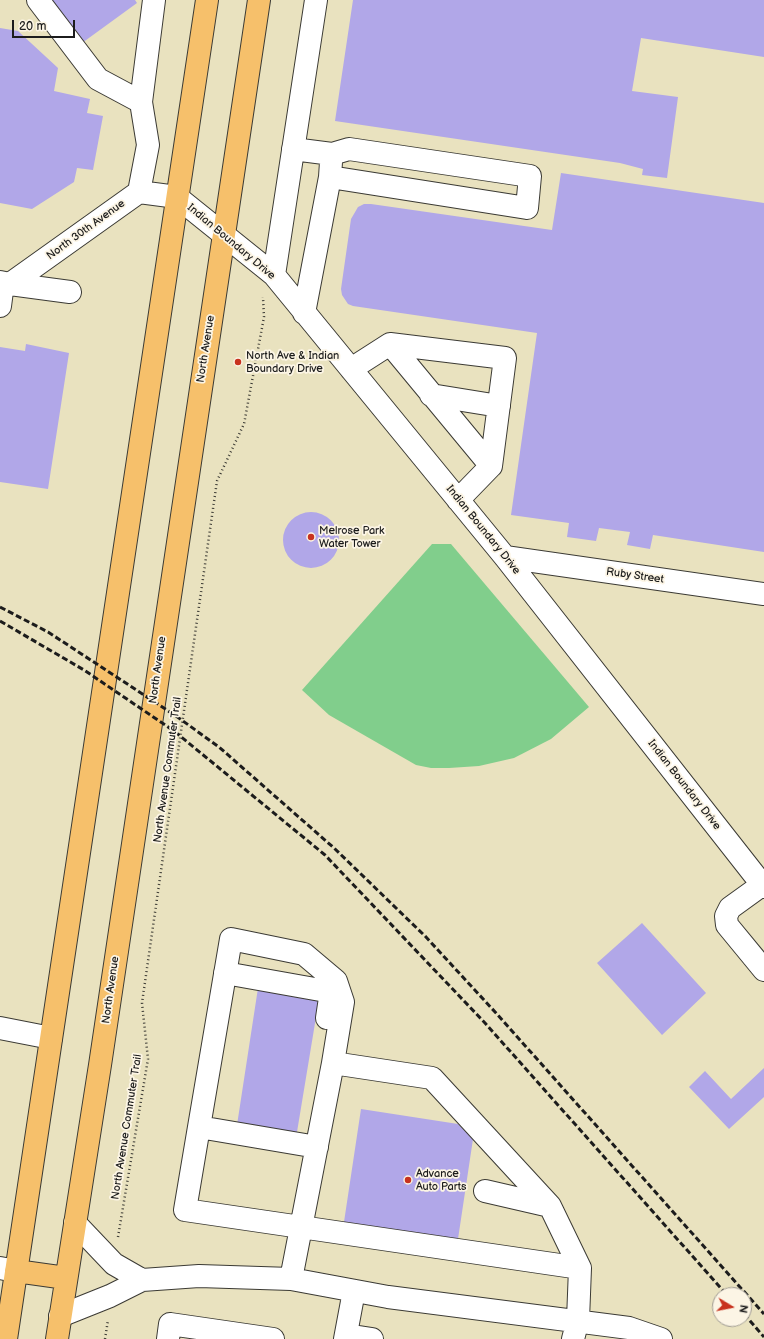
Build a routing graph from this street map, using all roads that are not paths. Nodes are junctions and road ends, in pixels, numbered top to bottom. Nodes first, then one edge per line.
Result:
1 (38, 0) edge
2 (154, 0) edge
3 (206, 0) edge
4 (259, 0) edge
5 (316, 0) edge
6 (142, 102) junction
7 (293, 149) junction
8 (332, 154) junction
9 (330, 176) junction
10 (139, 192) junction
11 (178, 197) junction
12 (223, 234) junction
13 (274, 275) junction
14 (5, 283) edge
15 (70, 292) dead end
16 (0, 306) edge
17 (304, 313) junction
18 (390, 344) junction
19 (350, 369) junction
20 (432, 395) junction
21 (499, 406) junction
22 (490, 466) junction
23 (458, 500) junction
24 (505, 557) junction
25 (764, 594) edge
26 (763, 886) edge
27 (764, 970) edge
28 (225, 973) junction
29 (0, 1028) edge
30 (51, 1038) junction
31 (333, 1061) junction
32 (199, 1127) junction
33 (317, 1147) junction
34 (485, 1191) dead end
35 (550, 1206) junction
36 (75, 1222) junction
37 (301, 1228) junction
38 (580, 1268) junction
39 (8, 1270) edge
40 (66, 1278) junction
41 (291, 1279) junction
42 (142, 1280) junction
43 (354, 1291) junction
44 (60, 1316) junction
45 (575, 1330) edge
46 (345, 1337) edge
47 (6, 1339) edge
48 (57, 1339) edge
49 (168, 1339) edge
50 (273, 1339) edge
51 (372, 1339) edge
52 (661, 1339) edge

1 - 6 street
2 - 6 street
3 - 11 main road
4 - 12 main road, North Avenue
5 - 7 street
6 - 10 street
7 - 8 street
7 - 13 street
8 - 9 street
8 - 9 street
9 - 17 street
10 - 11 street
10 - 14 street, North 30th Avenue
11 - 12 street, Indian Boundary Drive
11 - 30 main road
12 - 13 street, Indian Boundary Drive
12 - 36 main road, North Avenue
13 - 17 street, Indian Boundary Drive
14 - 15 street
14 - 16 street
17 - 19 street, Indian Boundary Drive
18 - 19 street
18 - 20 street
18 - 21 street
19 - 23 street, Indian Boundary Drive
20 - 21 street
20 - 22 street
21 - 22 street
22 - 23 street
23 - 24 street, Indian Boundary Drive
24 - 25 street, Ruby Street
24 - 26 street, Indian Boundary Drive
26 - 27 street
28 - 31 street
28 - 31 street
28 - 32 street
29 - 30 street
30 - 39 main road
31 - 33 street
31 - 35 street
32 - 33 street
32 - 37 street
33 - 37 street
34 - 35 street
35 - 38 street
36 - 40 main road, North Avenue
36 - 42 street
37 - 38 street
37 - 41 street
38 - 45 street
39 - 40 main road
39 - 47 main road
40 - 44 main road, North Avenue
41 - 42 street
41 - 43 street
42 - 44 street
43 - 45 street
43 - 46 street
44 - 48 main road, North Avenue
45 - 52 street
46 - 51 street
49 - 50 street

